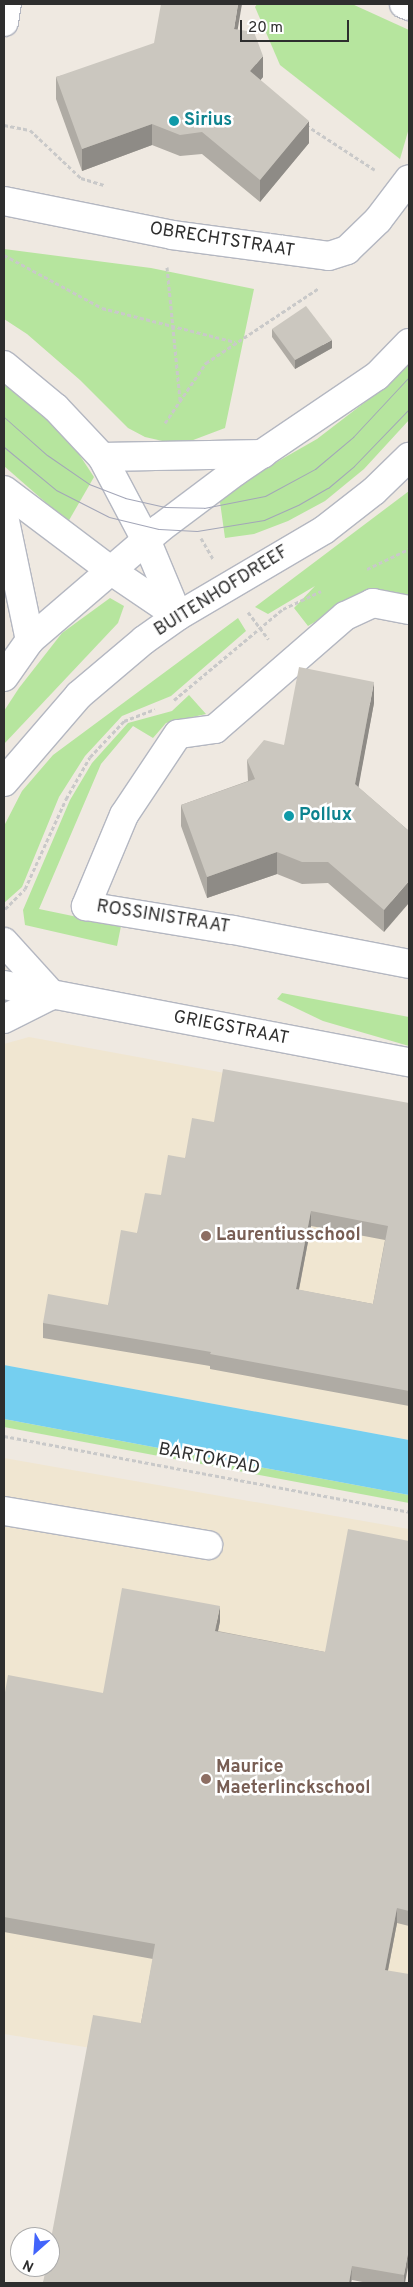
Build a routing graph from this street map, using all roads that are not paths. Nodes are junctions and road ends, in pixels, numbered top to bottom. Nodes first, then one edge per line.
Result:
1 (7, 4) edge
2 (404, 4) edge
3 (409, 6) edge
4 (4, 22) edge
5 (406, 183) edge
6 (4, 201) edge
7 (409, 343) edge
8 (4, 365) edge
9 (263, 454) junction
10 (102, 457) junction
11 (409, 457) edge
12 (4, 490) edge
13 (4, 516) edge
14 (147, 542) junction
15 (113, 572) junction
16 (409, 610) edge
17 (178, 616) junction
18 (30, 640) junction
19 (4, 677) edge
20 (4, 782) edge
21 (4, 942) edge
22 (409, 964) edge
23 (4, 985) edge
24 (52, 995) junction
25 (4, 1019) edge
26 (409, 1062) edge
27 (4, 1511) edge
28 (208, 1545) dead end

1 - 4 street
2 - 3 street
5 - 6 street, OBRECHTSTRAAT
7 - 9 street
8 - 10 street
9 - 10 street
9 - 14 street
10 - 14 street
11 - 17 street, BUITENHOFDREEF
12 - 15 street
13 - 18 street
14 - 15 street
14 - 17 street
15 - 17 street
15 - 18 street
16 - 22 street, ROSSINISTRAAT
17 - 20 street, BUITENHOFDREEF
18 - 19 street
21 - 24 street
23 - 24 street, GRIEGSTRAAT
24 - 25 street
24 - 26 street, GRIEGSTRAAT
27 - 28 street

